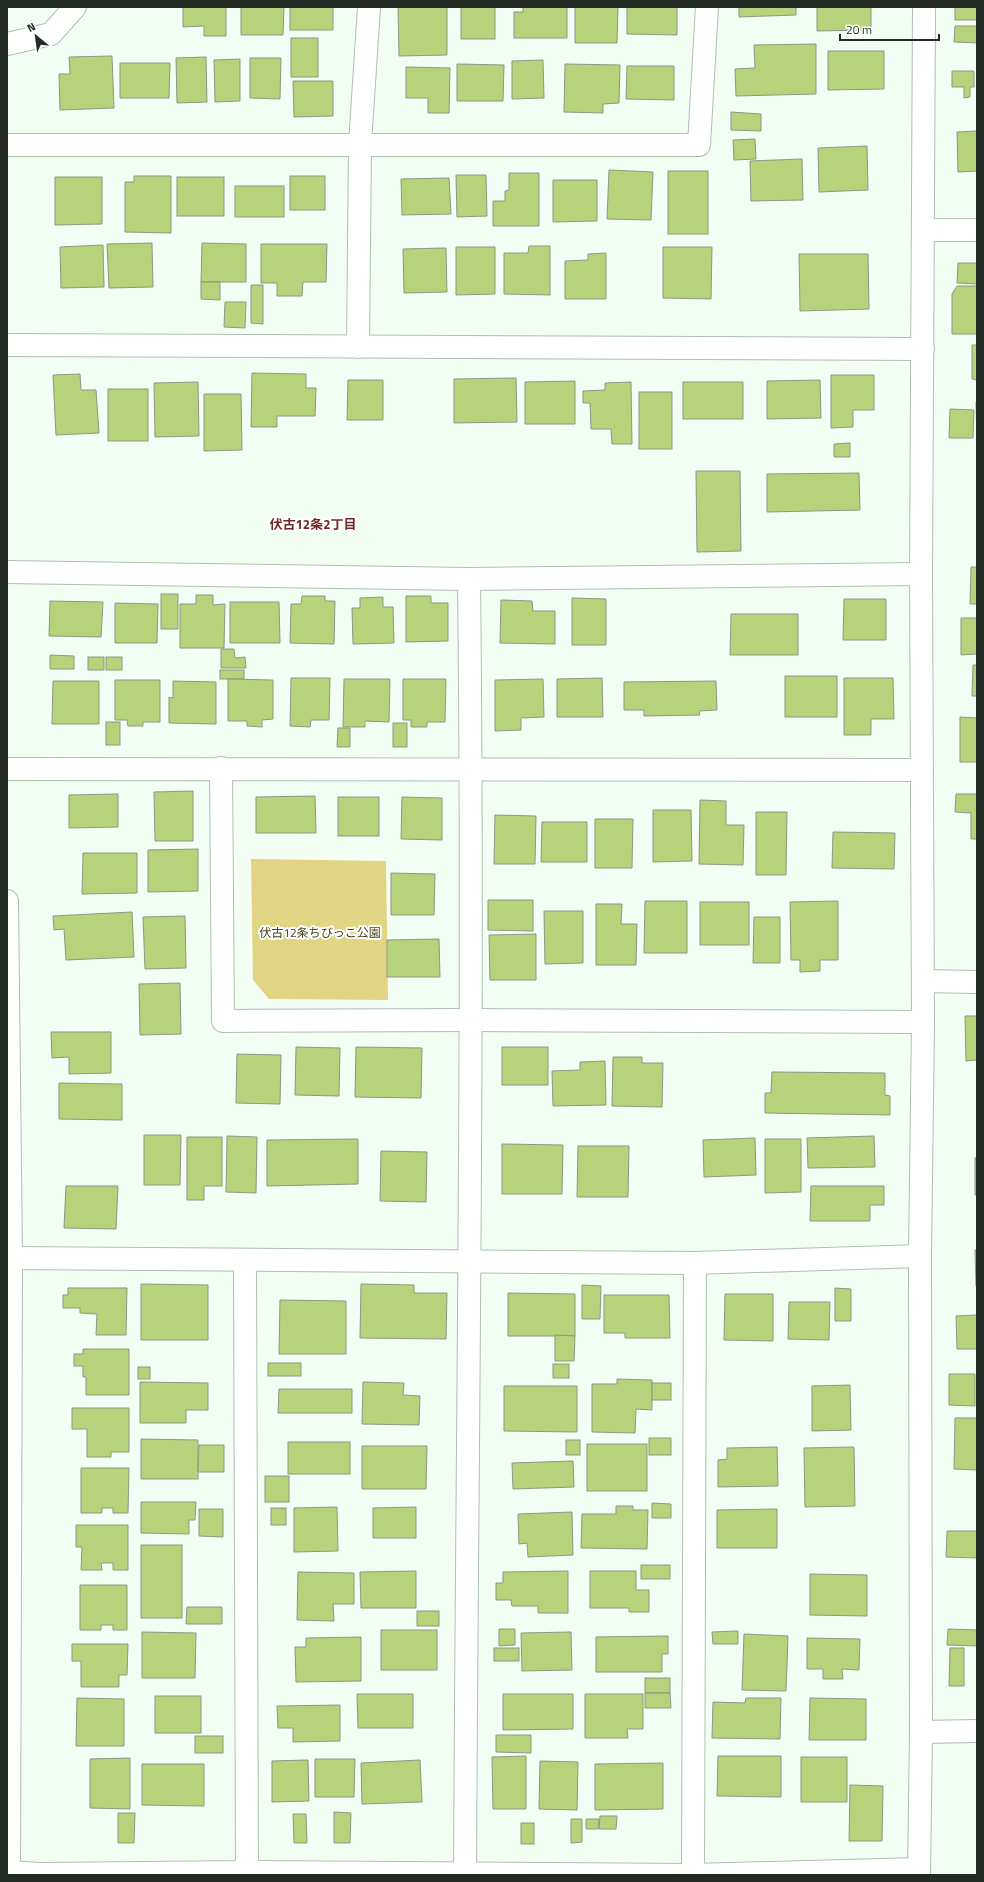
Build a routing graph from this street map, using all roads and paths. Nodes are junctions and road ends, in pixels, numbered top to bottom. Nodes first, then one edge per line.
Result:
1 (75, 7) edge
2 (369, 7) edge
3 (707, 7) edge
4 (924, 7) edge
5 (7, 44) edge
6 (7, 144) edge
7 (360, 144) junction
8 (924, 230) junction
9 (977, 230) edge
10 (7, 345) edge
11 (358, 347) junction
12 (923, 349) junction
13 (7, 572) edge
14 (921, 574) junction
15 (469, 579) junction
16 (221, 768) junction
17 (7, 769) edge
18 (471, 770) junction
19 (922, 770) junction
20 (7, 901) edge
21 (923, 981) junction
22 (977, 982) edge
23 (470, 1020) junction
24 (923, 1022) junction
25 (920, 1256) junction
26 (9, 1258) edge
27 (245, 1260) junction
28 (470, 1261) junction
29 (695, 1263) junction
30 (977, 1731) edge
31 (921, 1732) junction
32 (919, 1872) edge
33 (8, 1873) edge
34 (248, 1874) edge
35 (465, 1874) edge
36 (693, 1875) edge

1 - 5 street
2 - 7 street
3 - 7 street
4 - 8 street
6 - 7 street
7 - 11 street
8 - 9 street
8 - 12 street
10 - 11 street
11 - 12 street
12 - 14 street
13 - 15 street
14 - 15 street
14 - 19 street
15 - 18 street
16 - 17 street
16 - 18 street
16 - 23 street
18 - 19 street
18 - 23 street
19 - 21 street
20 - 26 street
21 - 22 street
21 - 24 street
23 - 24 street
23 - 28 street
24 - 25 street
25 - 29 street
25 - 31 street
26 - 27 street
26 - 33 street
27 - 28 street
27 - 34 street
28 - 29 street
28 - 35 street
29 - 36 street
30 - 31 street
31 - 32 street
32 - 36 street
33 - 34 street
34 - 35 street
35 - 36 street

